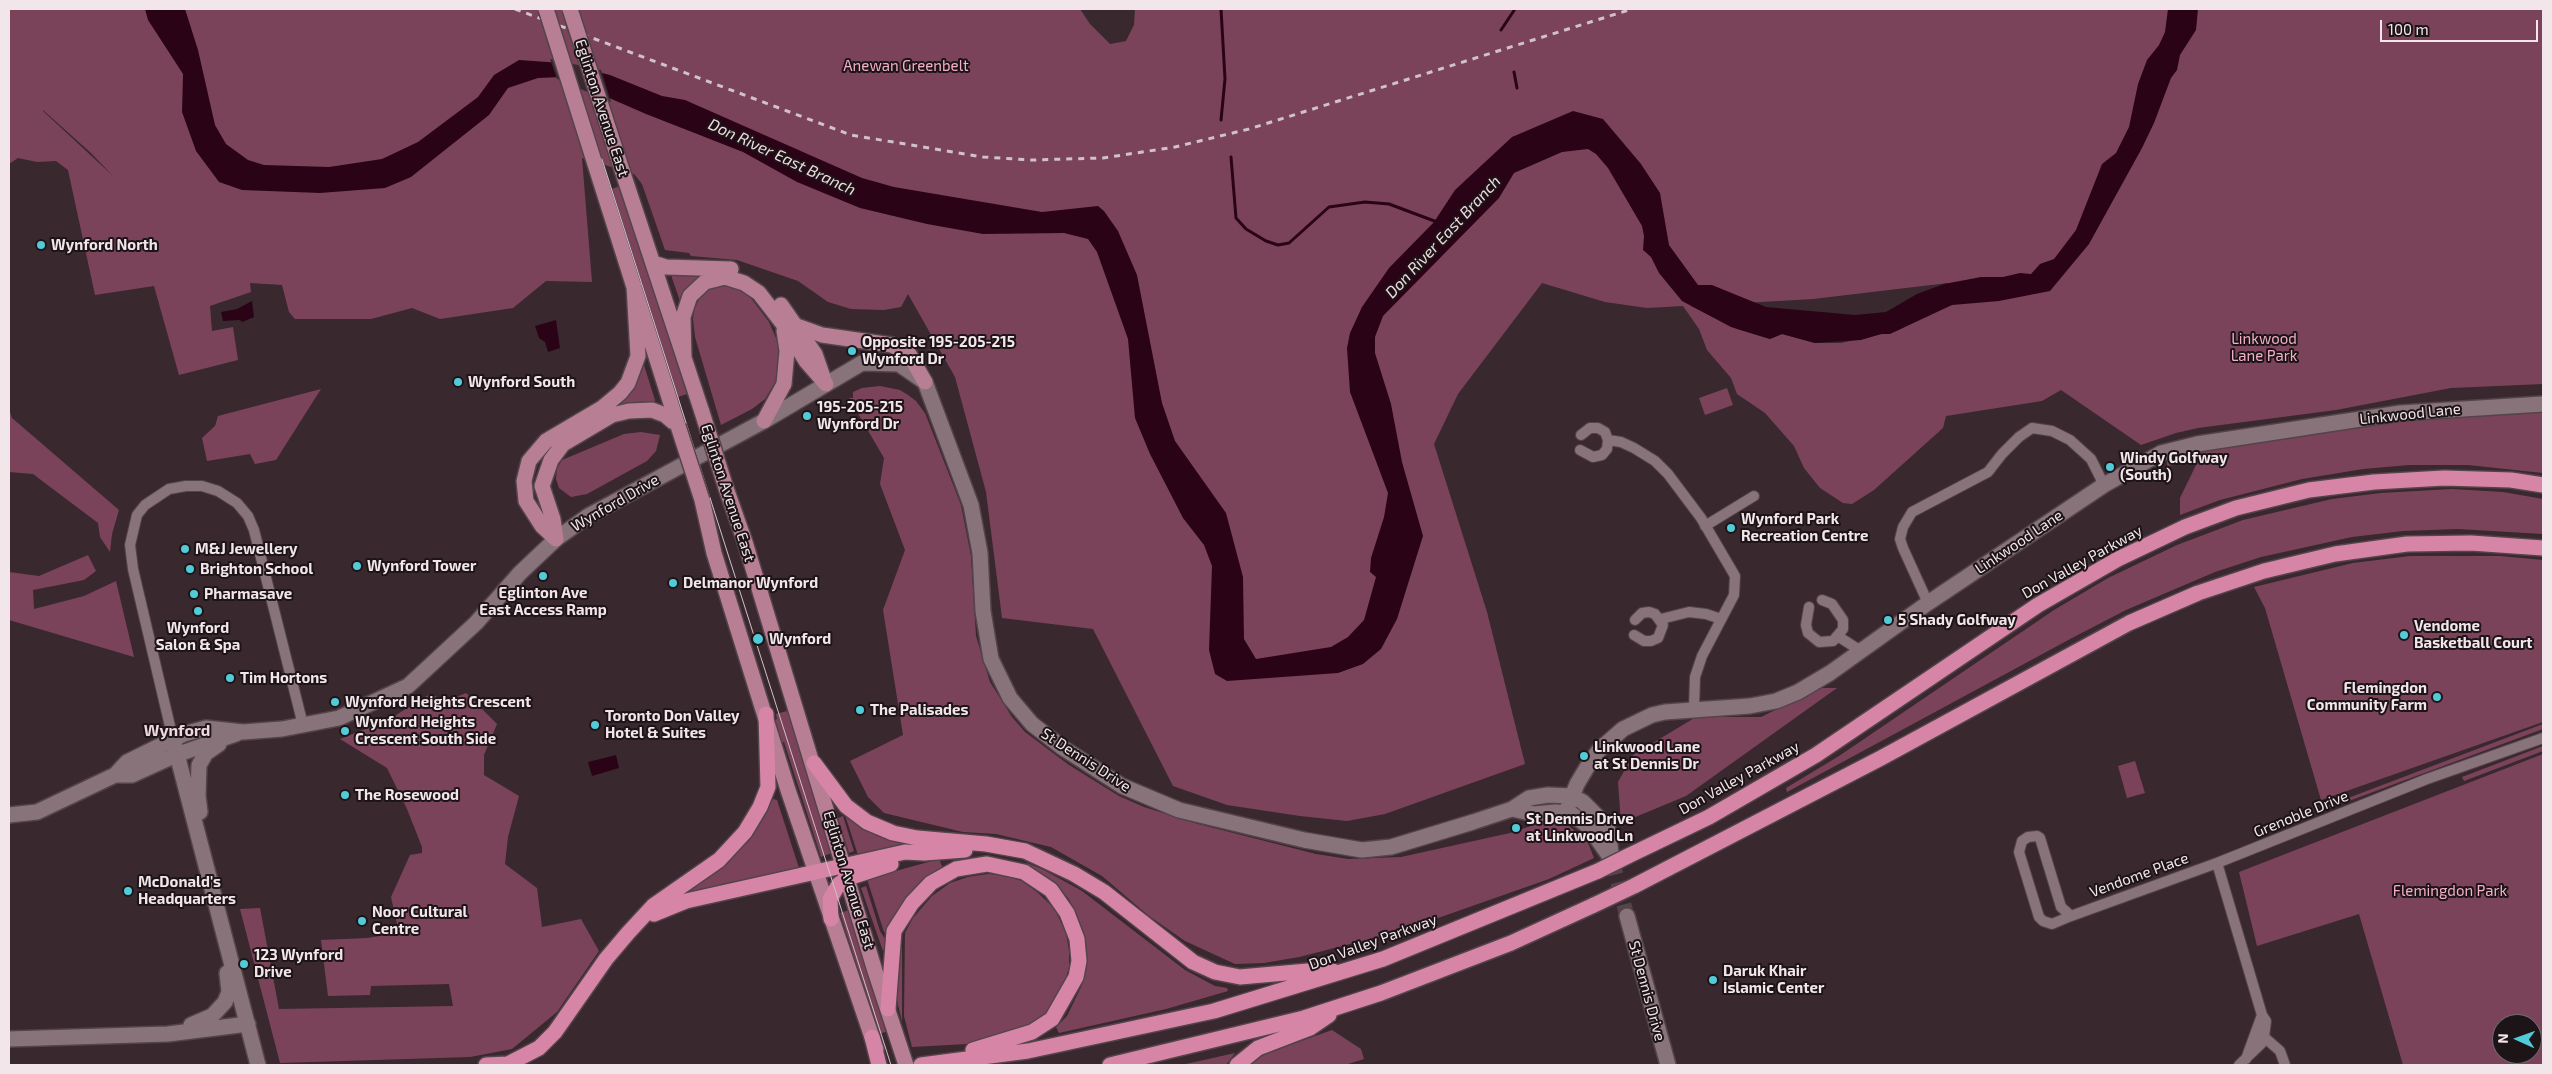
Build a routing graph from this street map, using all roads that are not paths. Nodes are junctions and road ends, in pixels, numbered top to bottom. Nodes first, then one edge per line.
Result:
1 (546, 9) edge
2 (570, 9) edge
3 (653, 263) junction
4 (634, 286) junction
5 (790, 325) junction
6 (684, 358) junction
7 (925, 382) junction
8 (826, 384) junction
9 (2543, 404) edge
10 (764, 421) junction
11 (678, 426) junction
12 (1581, 435) dead end
13 (1608, 440) junction
14 (1580, 450) dead end
15 (2543, 485) edge
16 (2104, 486) junction
17 (1754, 496) dead end
18 (1705, 526) junction
19 (556, 540) junction
20 (2543, 548) edge
21 (1822, 600) dead end
22 (1928, 603) junction
23 (1809, 607) dead end
24 (1660, 619) junction
25 (1721, 619) junction
26 (1635, 620) dead end
27 (1634, 635) dead end
28 (1839, 637) junction
29 (1861, 651) junction
30 (1694, 709) junction
31 (766, 714) junction
32 (303, 725) junction
33 (242, 732) junction
34 (2543, 738) edge
35 (173, 739) junction
36 (176, 755) junction
37 (814, 763) junction
38 (115, 775) junction
39 (1572, 796) junction
40 (1512, 809) junction
41 (1565, 814) junction
42 (9, 815) edge
43 (1043, 859) junction
44 (2218, 863) junction
45 (815, 872) junction
46 (846, 872) junction
47 (210, 874) junction
48 (1627, 916) tunnel mouth
49 (2071, 916) junction
50 (221, 918) junction
51 (832, 919) junction
52 (628, 933) junction
53 (1344, 972) junction
54 (1341, 1006) junction
55 (888, 1009) junction
56 (2262, 1015) junction
57 (248, 1027) junction
58 (168, 1034) junction
59 (872, 1037) joint
60 (2264, 1037) junction
61 (9, 1039) edge
62 (2245, 1063) edge
63 (258, 1065) edge
64 (486, 1065) edge
65 (880, 1065) edge
66 (906, 1065) edge
67 (920, 1065) edge
68 (1110, 1065) edge
69 (1237, 1065) edge
70 (1668, 1065) edge
71 (2285, 1065) edge

1 - 4 main road, Eglinton Avenue East, bridge
2 - 3 main road, Eglinton Avenue East, bridge
3 - 5 main road
3 - 6 main road, Eglinton Avenue East
4 - 11 main road, Eglinton Avenue East
4 - 19 main road
5 - 6 main road
5 - 7 main road
5 - 8 main road
5 - 10 main road
6 - 37 main road, Eglinton Avenue East, bridge
7 - 8 street
7 - 40 street, St Dennis Drive
8 - 10 street, Wynford Drive
9 - 16 street, Linkwood Lane
10 - 19 street, Wynford Drive
11 - 19 main road
11 - 31 main road, Eglinton Avenue East, bridge
12 - 13 street
13 - 14 street
13 - 18 street
15 - 53 highway, Don Valley Parkway, bridge
16 - 22 street, Linkwood Lane
16 - 22 street
17 - 18 street
18 - 25 street
19 - 32 street, Wynford Drive
20 - 54 highway, bridge
21 - 28 street
22 - 29 street, Linkwood Lane
23 - 28 street
24 - 25 street
24 - 26 street
24 - 27 street
25 - 30 street
28 - 29 street
29 - 30 street, Linkwood Lane
30 - 39 street, Linkwood Lane
31 - 45 main road, Eglinton Avenue East
31 - 52 highway
32 - 33 street, Wynford Drive
32 - 35 street
33 - 35 street, Wynford Drive
33 - 36 street, Wynford Drive
33 - 47 street
34 - 44 street, Grenoble Drive
35 - 36 street
35 - 38 street, Wynford Drive
36 - 38 street, Wynford Drive
36 - 47 street
37 - 43 highway
37 - 46 main road, Eglinton Avenue East
38 - 42 street
39 - 40 street, St Dennis Drive
39 - 41 street, Linkwood Lane
39 - 41 street, St Dennis Drive
40 - 41 street, St Dennis Drive
43 - 46 highway
43 - 53 highway
44 - 49 street, Vendome Place
44 - 56 street
45 - 46 highway
45 - 51 main road, Eglinton Avenue East
45 - 52 highway
46 - 51 highway
46 - 55 main road, Eglinton Avenue East
47 - 50 street
48 - 70 street, St Dennis Drive
49 - 49 street, Vendome Place
50 - 57 street
50 - 58 street
51 - 59 main road, Eglinton Avenue East
52 - 64 highway
53 - 67 highway, Don Valley Parkway
54 - 68 highway
54 - 69 highway
55 - 66 main road, Eglinton Avenue East
55 - 67 highway
56 - 60 street
56 - 62 street
57 - 58 street
57 - 63 street
58 - 61 street
59 - 65 highway
60 - 62 street
60 - 71 street

